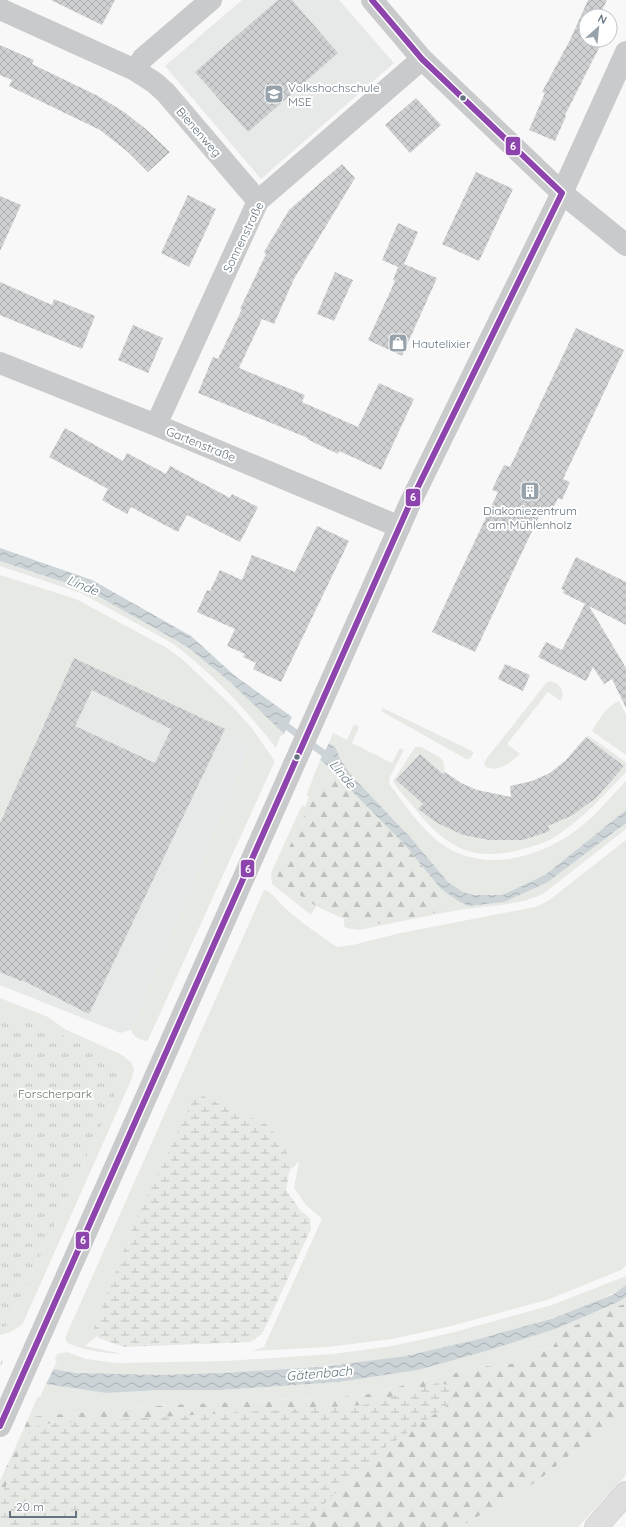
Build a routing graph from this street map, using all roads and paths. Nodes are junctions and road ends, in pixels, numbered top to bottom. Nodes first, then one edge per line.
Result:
1 (211, 0) edge
2 (372, 0) edge
3 (0, 9) edge
4 (626, 52) edge
5 (422, 59) junction
6 (135, 70) junction
7 (562, 193) junction
8 (258, 201) junction
9 (626, 245) edge
10 (0, 363) edge
11 (156, 425) junction
12 (400, 527) junction
13 (0, 1426) edge
14 (626, 1493) edge
15 (596, 1527) edge

1 - 6 street
2 - 5 street
3 - 6 street, Bienenweg
4 - 7 street
5 - 7 street
5 - 8 street, Sonnenstraße
6 - 8 street, Bienenweg
7 - 9 street
7 - 12 street
8 - 11 street, Sonnenstraße
10 - 11 street, Gartenstraße
11 - 12 street, Gartenstraße
12 - 13 street
14 - 15 main road

